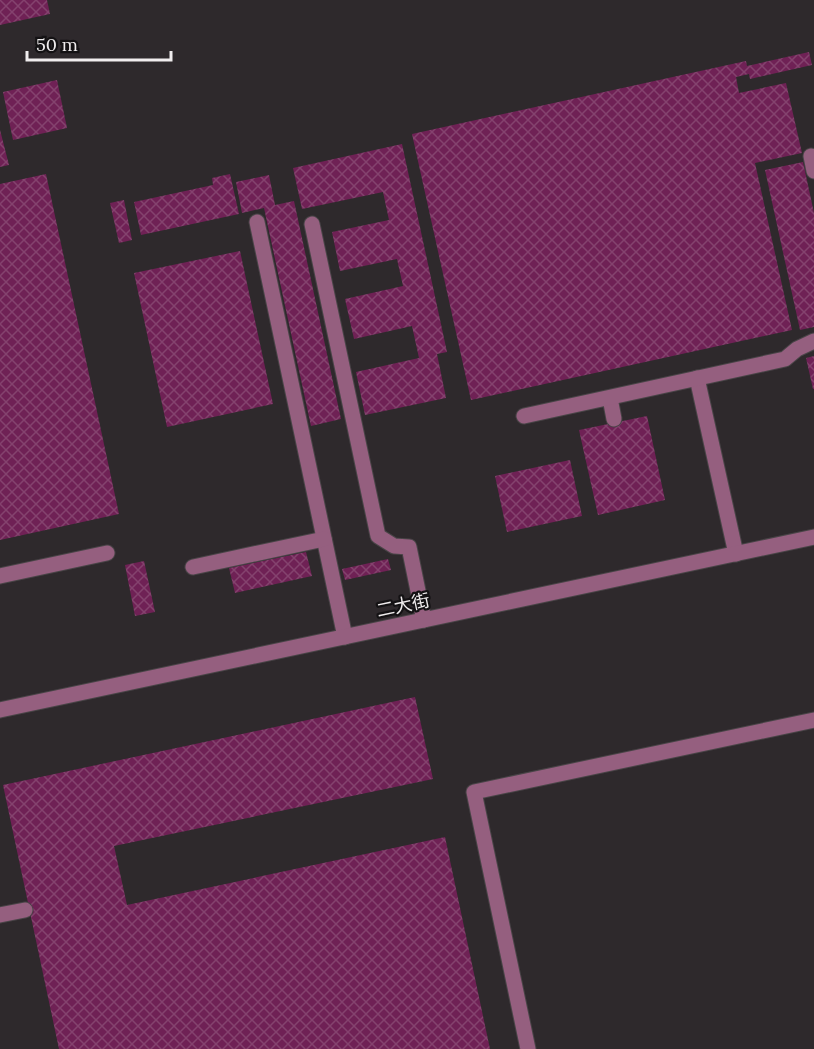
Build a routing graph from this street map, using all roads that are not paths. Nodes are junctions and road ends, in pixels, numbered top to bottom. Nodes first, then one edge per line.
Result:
1 (257, 222) dead end
2 (312, 224) dead end
3 (814, 341) edge
4 (697, 378) junction
5 (610, 398) junction
6 (524, 416) dead end
7 (614, 419) dead end
8 (814, 537) edge
9 (324, 539) junction
10 (107, 553) dead end
11 (736, 554) junction
12 (193, 567) dead end
13 (0, 576) edge
14 (424, 620) junction
15 (345, 637) junction
16 (0, 710) edge
17 (814, 720) edge
18 (26, 910) dead end
19 (0, 915) edge
20 (528, 1049) edge

1 - 9 street
2 - 14 street
3 - 4 street
4 - 5 street
4 - 11 street
5 - 6 street
5 - 7 street
8 - 11 street, 二大街
9 - 12 street
9 - 15 street
10 - 13 street
11 - 14 street, 二大街
14 - 15 street, 二大街
15 - 16 street, 二大街
17 - 20 street
18 - 19 street

